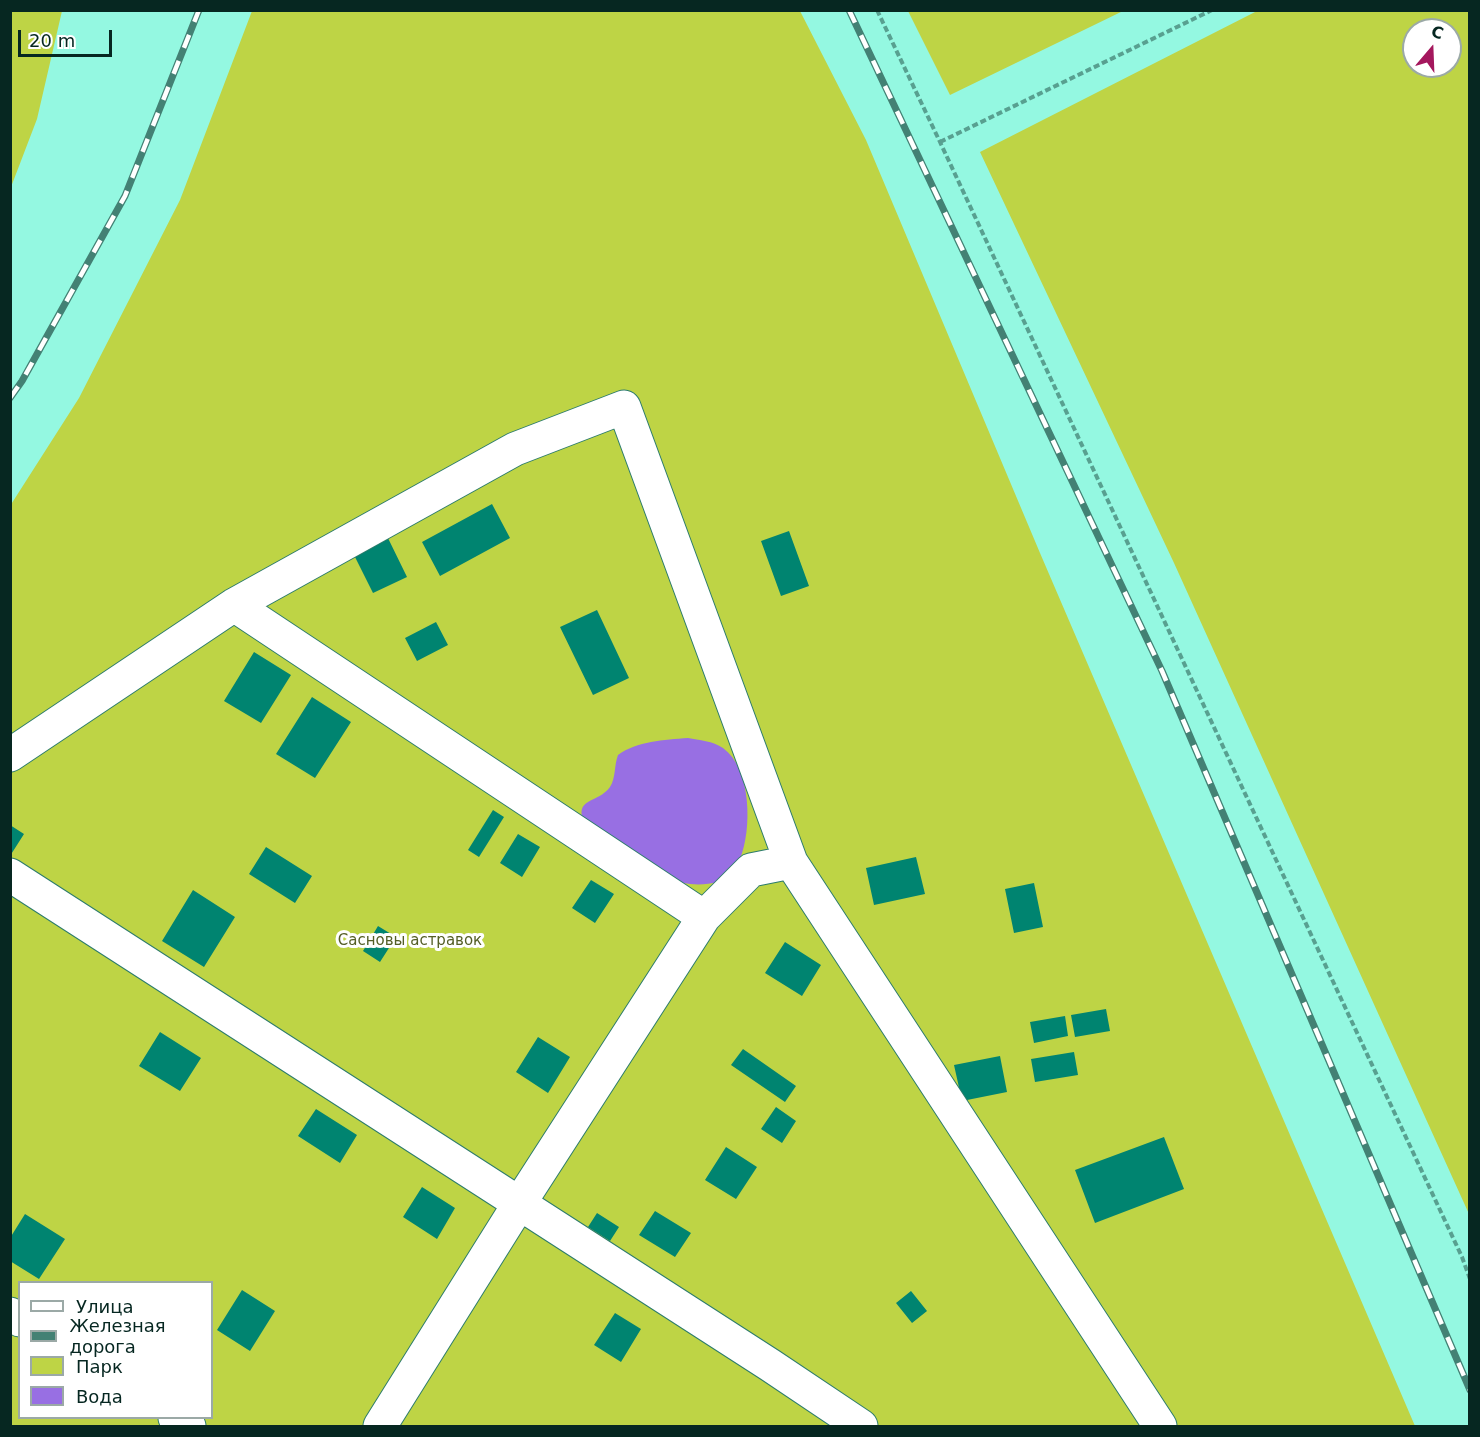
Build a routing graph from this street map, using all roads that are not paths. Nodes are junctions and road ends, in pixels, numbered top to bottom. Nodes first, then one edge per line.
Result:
1 (234, 605) junction
2 (10, 755) edge
3 (791, 862) junction
4 (10, 875) edge
5 (704, 917) junction
6 (519, 1204) junction
7 (380, 1426) edge
8 (861, 1426) edge
9 (1160, 1426) edge

1 - 2 lane
1 - 3 lane
1 - 5 lane
3 - 5 lane
3 - 9 lane
4 - 6 lane
5 - 6 lane
6 - 7 lane
6 - 8 lane

